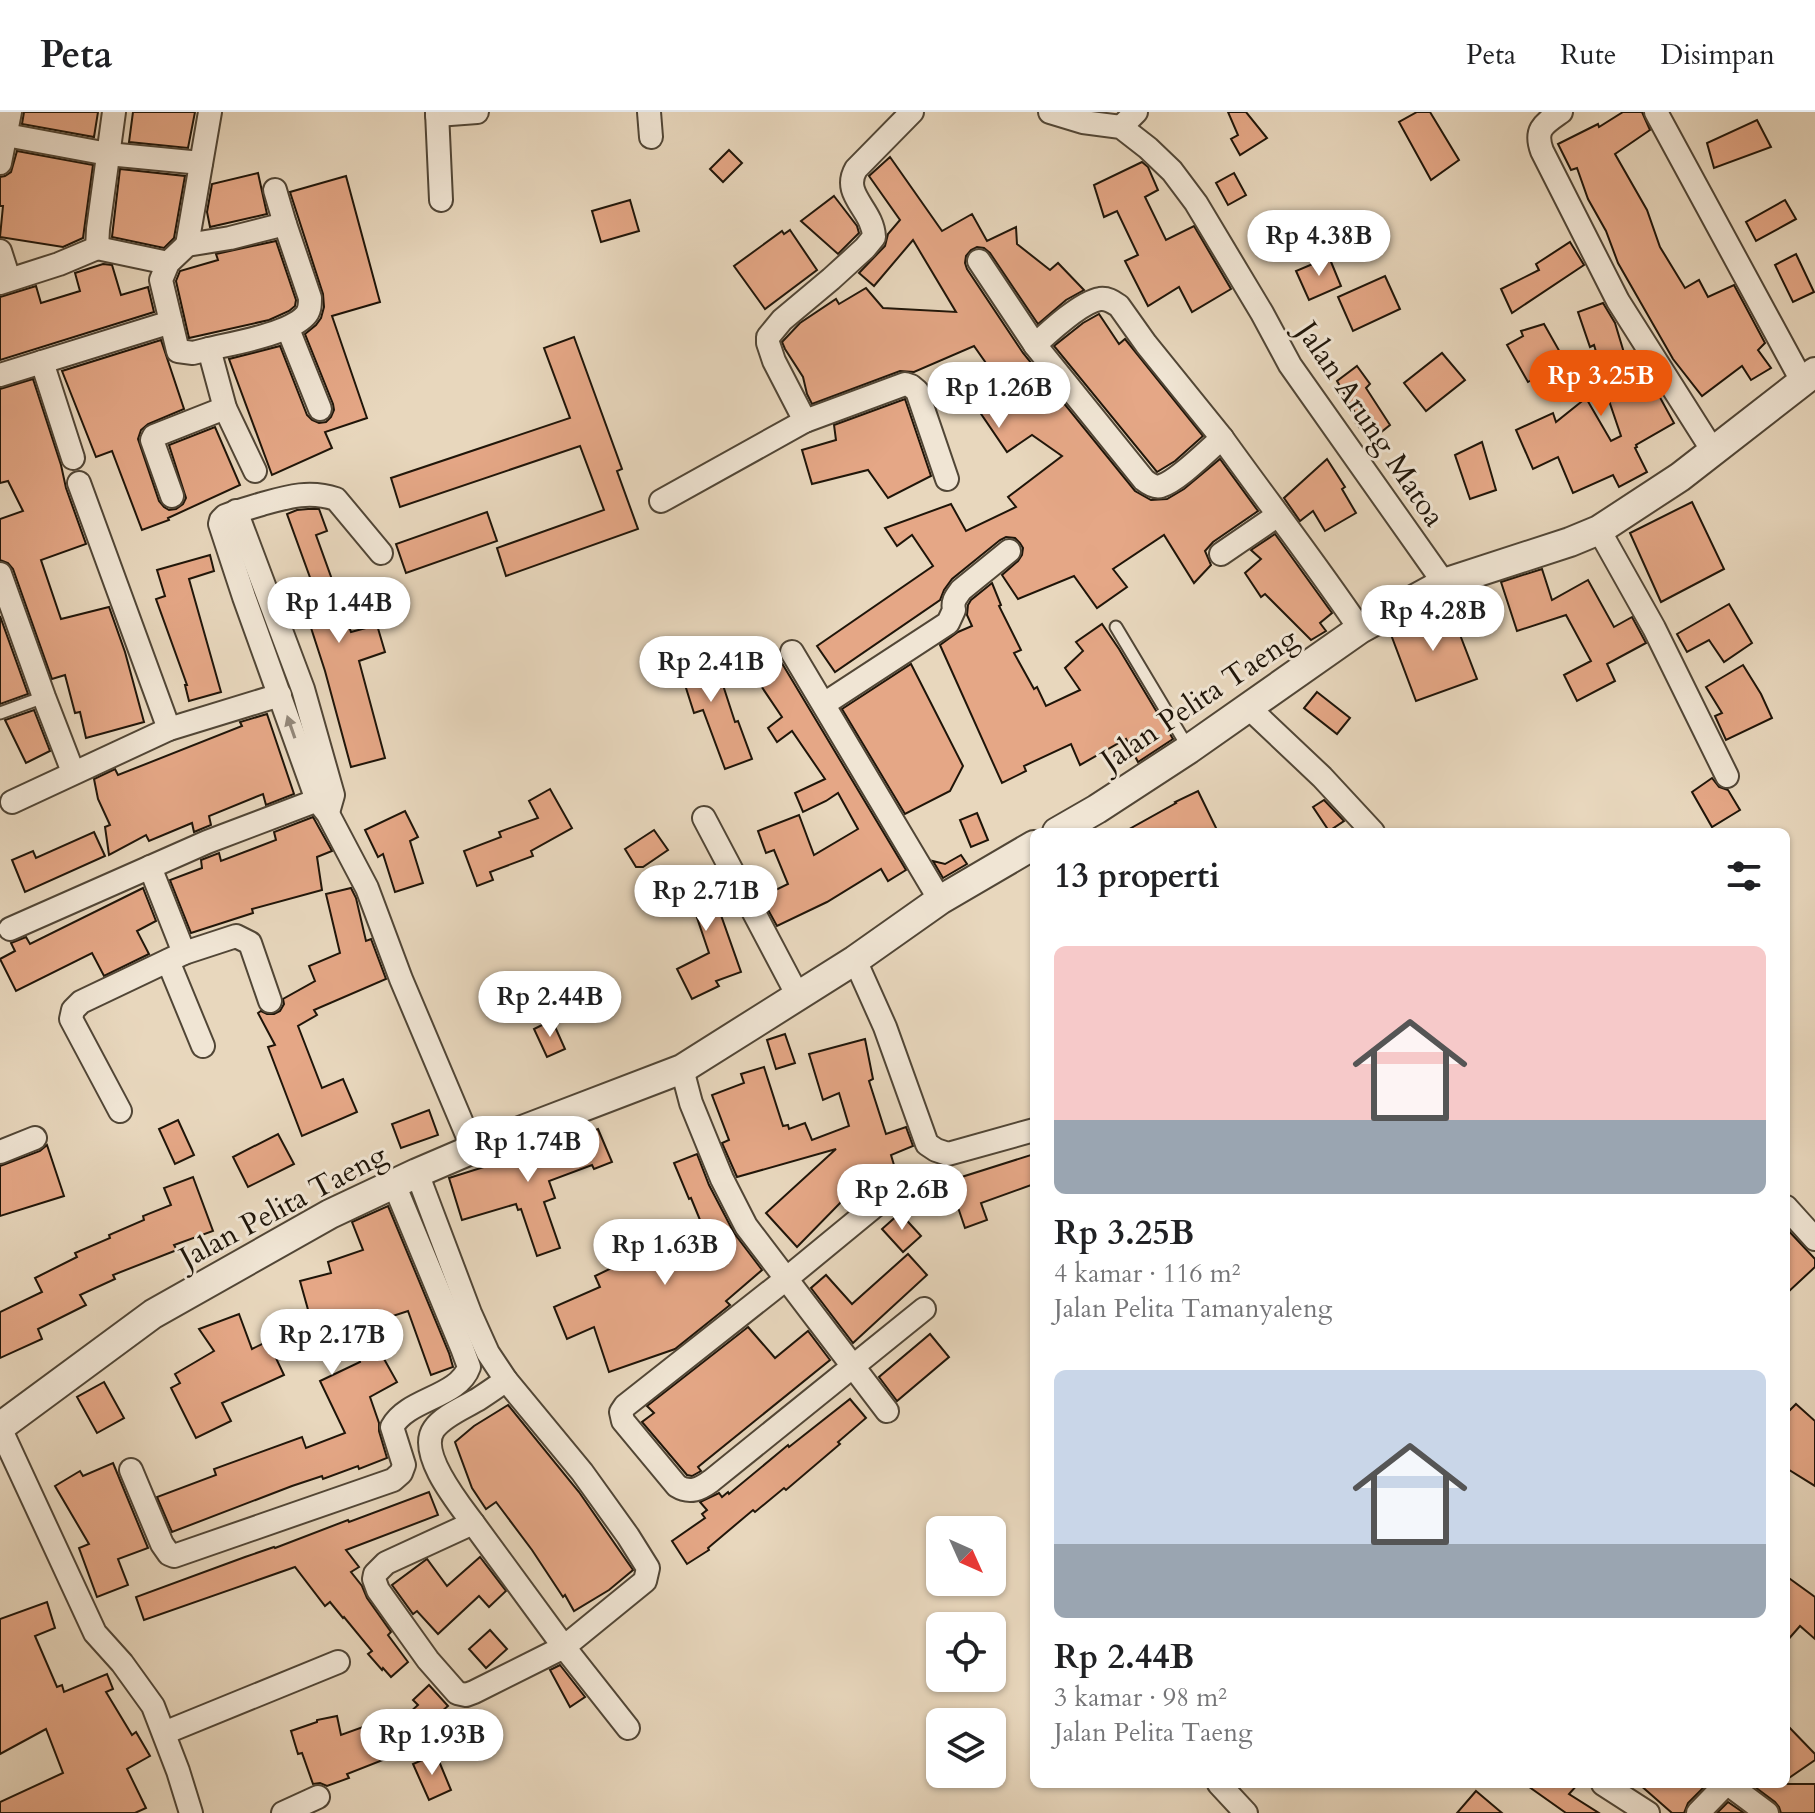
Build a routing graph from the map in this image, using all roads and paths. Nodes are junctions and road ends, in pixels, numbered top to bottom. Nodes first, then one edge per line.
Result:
1 (10, 112) edge
2 (114, 112) edge
3 (210, 112) edge
4 (477, 112) edge
5 (649, 112) edge
6 (912, 112) edge
7 (1050, 112) edge
8 (1561, 112) edge
9 (1656, 112) edge
10 (437, 113) edge
11 (1129, 120) edge
12 (6, 135) junction
13 (651, 137) dead end
14 (108, 154) junction
15 (0, 163) edge
16 (201, 163) junction
17 (275, 190) dead end
18 (441, 200) dead end
19 (285, 224) junction
20 (187, 245) junction
21 (97, 248) junction
22 (0, 251) edge
23 (979, 261) dead end
24 (168, 263) junction
25 (5, 281) edge
26 (171, 322) junction
27 (288, 329) junction
28 (1035, 345) junction
29 (209, 349) junction
30 (42, 362) junction
31 (0, 375) edge
32 (1808, 376) edge
33 (225, 408) junction
34 (320, 409) dead end
35 (805, 421) junction
36 (1222, 438) junction
37 (1713, 451) junction
38 (73, 458) dead end
39 (255, 471) dead end
40 (947, 479) dead end
41 (79, 483) dead end
42 (172, 496) dead end
43 (661, 501) dead end
44 (1278, 515) junction
45 (1599, 530) junction
46 (1009, 551) dead end
47 (381, 553) dead end
48 (1221, 554) dead end
49 (0, 574) edge
50 (1444, 583) junction
51 (1116, 627) dead end
52 (1360, 629) junction
53 (792, 652) dead end
54 (278, 656) junction
55 (280, 695) junction
56 (44, 697) junction
57 (824, 704) junction
58 (1248, 707) junction
59 (0, 713) edge
60 (169, 729) junction
61 (1189, 749) junction
62 (73, 772) junction
63 (1727, 776) dead end
64 (12, 802) dead end
65 (326, 803) junction
66 (704, 818) dead end
67 (1064, 828) edge
68 (1369, 828) edge
69 (1030, 847) edge
70 (150, 867) junction
71 (940, 900) junction
72 (10, 929) dead end
73 (176, 957) junction
74 (855, 960) junction
75 (798, 996) junction
76 (270, 1001) dead end
77 (203, 1046) dead end
78 (682, 1069) junction
79 (120, 1111) dead end
80 (1030, 1131) edge
81 (35, 1138) dead end
82 (473, 1149) junction
83 (0, 1152) edge
84 (405, 1179) junction
85 (893, 1191) dead end
86 (1790, 1211) edge
87 (1815, 1239) edge
88 (786, 1279) junction
89 (924, 1309) dead end
90 (854, 1366) junction
91 (506, 1380) junction
92 (887, 1411) dead end
93 (0, 1427) edge
94 (131, 1470) dead end
95 (473, 1523) junction
96 (564, 1647) junction
97 (338, 1662) dead end
98 (628, 1728) dead end
99 (164, 1733) junction
100 (1223, 1788) edge
101 (1609, 1788) edge
102 (1723, 1788) edge
103 (1733, 1788) edge
104 (318, 1797) dead end
105 (191, 1813) edge
106 (283, 1813) edge
107 (1246, 1813) edge
108 (1648, 1813) edge
109 (1698, 1813) edge
110 (1767, 1813) edge

1 - 12 street
2 - 14 street
3 - 16 street
4 - 10 street
5 - 13 street
6 - 35 street
7 - 11 street, Jalan Arung Matoa
8 - 37 street
9 - 32 street
10 - 18 street
11 - 50 street, Jalan Arung Matoa
12 - 14 street
12 - 15 street
14 - 16 street
14 - 21 street
16 - 20 street
17 - 19 street
19 - 20 street
19 - 27 street
20 - 24 street
21 - 24 street
21 - 25 street
22 - 25 street
23 - 28 street
24 - 26 street
26 - 29 street
26 - 30 street
27 - 29 street
27 - 34 street
28 - 36 street
28 - 36 street
29 - 33 street
30 - 31 street
30 - 38 street
32 - 37 street, Jalan Pelita Taeng
33 - 39 street
33 - 42 street
35 - 40 street
35 - 43 street
36 - 44 street
37 - 45 street, Jalan Pelita Taeng
41 - 60 street
44 - 48 street
44 - 52 street
45 - 50 street, Jalan Pelita Taeng
45 - 63 street
46 - 57 street
47 - 54 street
49 - 56 street
50 - 52 street, Jalan Pelita Taeng
51 - 61 lane
52 - 58 street, Jalan Pelita Taeng
53 - 57 street
54 - 55 street
54 - 65 street
55 - 60 street
65 -> 55 street
56 - 59 lane
56 - 62 street
57 - 71 street
58 - 61 street, Jalan Pelita Taeng
58 - 68 street
60 - 62 street
61 - 67 street, Jalan Pelita Taeng
62 - 64 street
65 - 70 street
65 - 82 street
66 - 75 street
69 - 71 street, Jalan Pelita Taeng
70 - 72 street
70 - 73 street
71 - 74 street, Jalan Pelita Taeng
73 - 76 street
73 - 77 street
73 - 79 street
74 - 75 street, Jalan Pelita Taeng
74 - 80 street
75 - 78 street, Jalan Pelita Taeng
78 - 82 street, Jalan Pelita Taeng
78 - 88 street
81 - 83 street
82 - 84 street, Jalan Pelita Taeng
84 - 91 street
84 - 93 street, Jalan Pelita Taeng
84 - 94 street
85 - 88 street
86 - 87 street
88 - 90 street
88 - 90 street
89 - 90 street
90 - 92 street
91 - 95 street
91 - 96 street
93 - 99 street
95 - 96 street
95 - 96 street
96 - 98 street
97 - 99 street
99 - 105 street
100 - 107 street
101 - 108 street
102 - 109 street
103 - 110 street
104 - 106 street

